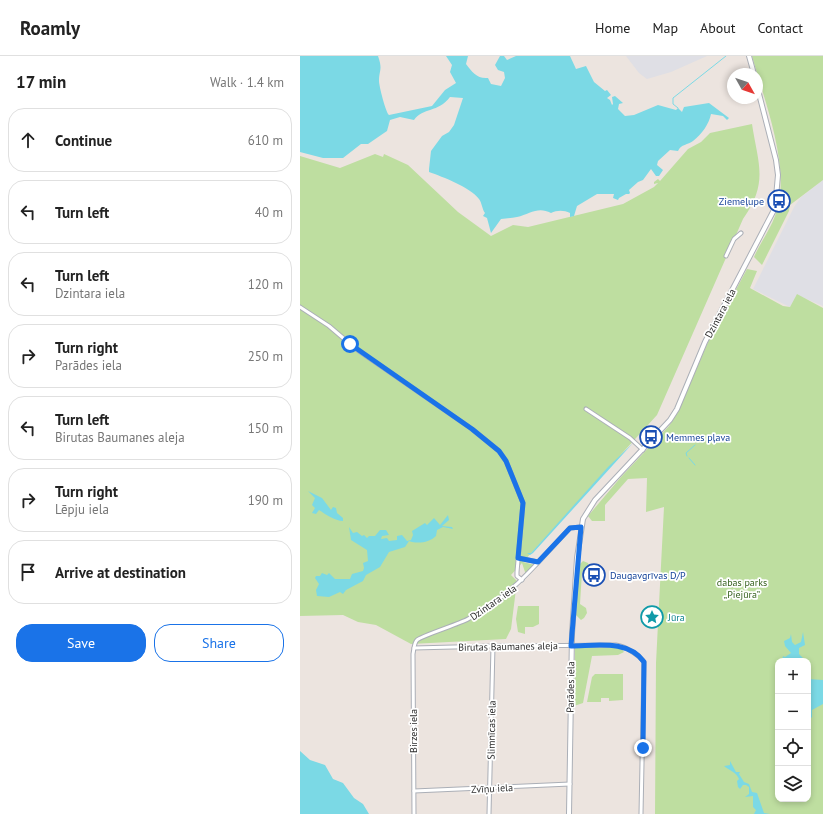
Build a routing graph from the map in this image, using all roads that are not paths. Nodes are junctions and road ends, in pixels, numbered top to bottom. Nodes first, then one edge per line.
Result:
1 (749, 56) edge
2 (752, 68) edge
3 (761, 104) edge
4 (741, 233) dead end
5 (726, 256) dead end
6 (300, 307) edge
7 (586, 409) dead end
8 (643, 450) junction
9 (586, 513) joint
10 (581, 527) junction
11 (518, 558) junction
12 (538, 562) junction
13 (522, 580) junction
14 (493, 646) junction
15 (571, 646) junction
16 (414, 648) junction
17 (570, 784) junction
18 (490, 788) junction
19 (414, 791) junction
20 (414, 814) edge
21 (490, 814) edge
22 (569, 814) edge
23 (641, 814) edge

1 - 2 street
3 - 8 street, Dzintara iela
4 - 5 street
6 - 11 street
7 - 8 street
8 - 9 street, Dzintara iela
9 - 10 street, Parādes iela
10 - 12 street, Dzintara iela
10 - 15 street, Parādes iela
11 - 12 street
11 - 13 street
12 - 13 street, Dzintara iela
13 - 16 street, Dzintara iela
14 - 15 street, Birutas Baumanes aleja
14 - 16 street, Birutas Baumanes aleja
14 - 18 street, Slimnīcas iela
15 - 17 street, Parādes iela
15 - 23 street, Birutas Baumanes aleja
16 - 19 street, Birzes iela
17 - 18 street, Zvīņu iela
17 - 22 street, Parādes iela
18 - 19 street, Zvīņu iela
18 - 21 street, Slimnīcas iela
19 - 20 street, Birzes iela

